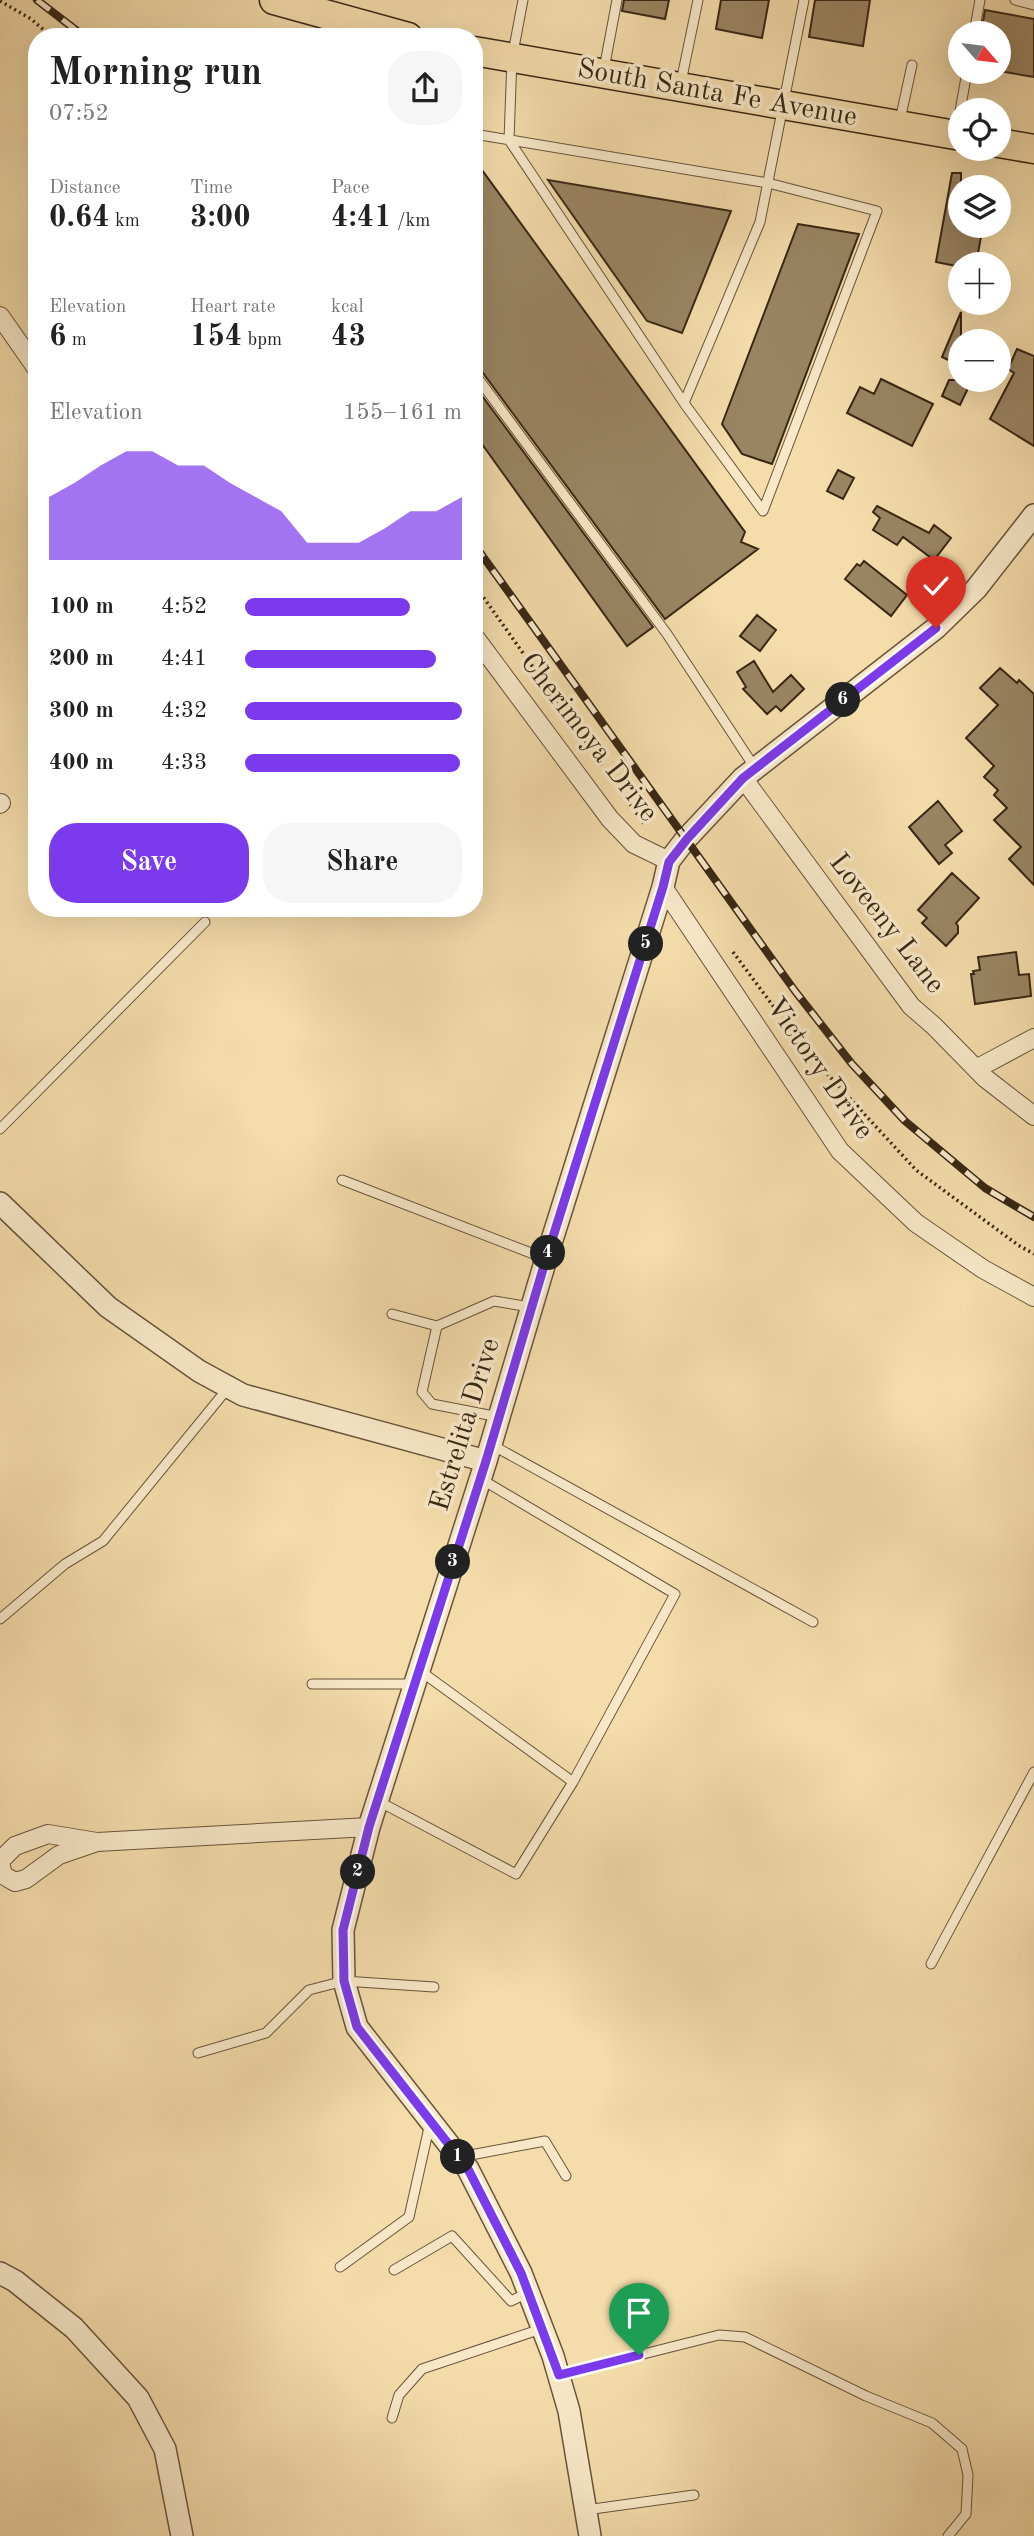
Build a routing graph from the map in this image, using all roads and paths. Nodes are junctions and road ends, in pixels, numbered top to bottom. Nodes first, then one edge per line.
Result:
1 (274, 0) edge
2 (523, 0) edge
3 (617, 0) edge
4 (698, 0) edge
5 (804, 0) edge
6 (980, 0) edge
7 (1015, 0) edge
8 (0, 1) edge
9 (1034, 5) edge
10 (333, 14) edge
11 (976, 21) edge
12 (41, 28) edge
13 (379, 28) edge
14 (483, 53) edge
15 (512, 58) junction
16 (912, 65) dead end
17 (603, 74) junction
18 (680, 88) junction
19 (784, 105) junction
20 (899, 125) junction
21 (948, 133) edge
22 (483, 136) edge
23 (509, 140) junction
24 (1011, 144) edge
25 (1034, 149) edge
26 (768, 183) junction
27 (0, 316) edge
28 (28, 356) edge
29 (483, 385) edge
30 (684, 403) junction
31 (1034, 515) edge
32 (483, 596) edge
33 (483, 650) edge
34 (749, 773) junction
35 (646, 827) dead end
36 (669, 862) junction
37 (663, 887) junction
38 (205, 922) dead end
39 (731, 950) dead end
40 (1034, 1038) edge
41 (976, 1069) junction
42 (1034, 1116) edge
43 (0, 1129) edge
44 (342, 1180) dead end
45 (0, 1203) edge
46 (1034, 1254) edge
47 (546, 1259) junction
48 (1034, 1297) edge
49 (531, 1307) junction
50 (392, 1314) dead end
51 (437, 1326) junction
52 (229, 1387) junction
53 (499, 1417) junction
54 (485, 1461) junction
55 (0, 1619) edge
56 (813, 1622) dead end
57 (417, 1677) junction
58 (312, 1684) dead end
59 (1034, 1772) edge
60 (573, 1782) junction
61 (377, 1800) junction
62 (369, 1827) junction
63 (97, 1842) junction
64 (0, 1862) edge
65 (931, 1964) dead end
66 (344, 1981) junction
67 (434, 1987) dead end
68 (198, 2053) dead end
69 (430, 2121) junction
70 (459, 2158) junction
71 (566, 2176) dead end
72 (340, 2267) dead end
73 (394, 2270) dead end
74 (0, 2273) edge
75 (528, 2292) junction
76 (542, 2328) junction
77 (559, 2375) junction
78 (392, 2418) dead end
79 (694, 2495) dead end
80 (586, 2511) junction
81 (182, 2536) edge
82 (590, 2536) edge
83 (948, 2536) edge

1 - 10 main road
2 - 15 lane
3 - 17 lane
4 - 18 lane
5 - 19 lane
6 - 11 lane
7 - 9 lane
8 - 12 path
10 - 13 main road
14 - 15 main road, South Santa Fe Avenue
15 - 17 main road, South Santa Fe Avenue
15 - 23 lane
16 - 20 lane
17 - 18 main road, South Santa Fe Avenue
18 - 19 main road, South Santa Fe Avenue
19 - 20 main road, South Santa Fe Avenue
19 - 26 lane
20 - 21 main road, South Santa Fe Avenue
22 - 23 lane
23 - 26 lane
23 - 30 lane
24 - 25 main road
26 - 30 lane
26 - 30 lane
27 - 28 street
29 - 34 lane
31 - 34 street, Estrelita Drive
32 - 35 path
33 - 36 street, Cherimoya Drive
34 - 36 street, Estrelita Drive
34 - 41 street, Loveeny Lane
36 - 37 street, Estrelita Drive
37 - 47 street, Estrelita Drive
37 - 48 street, Victory Drive
38 - 43 lane
39 - 46 path
40 - 41 street
41 - 42 street, Loveeny Lane
44 - 47 lane
45 - 52 street
47 - 49 street, Estrelita Drive
49 - 51 lane
49 - 53 street, Estrelita Drive
50 - 51 lane
51 - 53 lane
52 - 54 street
52 - 55 lane
53 - 54 street, Estrelita Drive
54 - 56 lane
54 - 57 street, Estrelita Drive
54 - 60 lane
57 - 58 lane
57 - 60 lane
57 - 61 street, Estrelita Drive
59 - 65 lane
60 - 61 lane
61 - 62 street, Estrelita Drive
62 - 63 street
62 - 66 street, Estrelita Drive
63 - 64 street
63 - 64 street
66 - 67 lane
66 - 68 lane
66 - 69 street, Estrelita Drive
69 - 70 street, Estrelita Drive
69 - 72 lane
70 - 71 lane
70 - 75 street, Estrelita Drive
73 - 75 lane
74 - 81 street
75 - 76 street, Estrelita Drive
76 - 77 street, Estrelita Drive
76 - 78 lane
77 - 80 street, Estrelita Drive
77 - 83 lane
79 - 80 lane
80 - 82 street, Estrelita Drive

